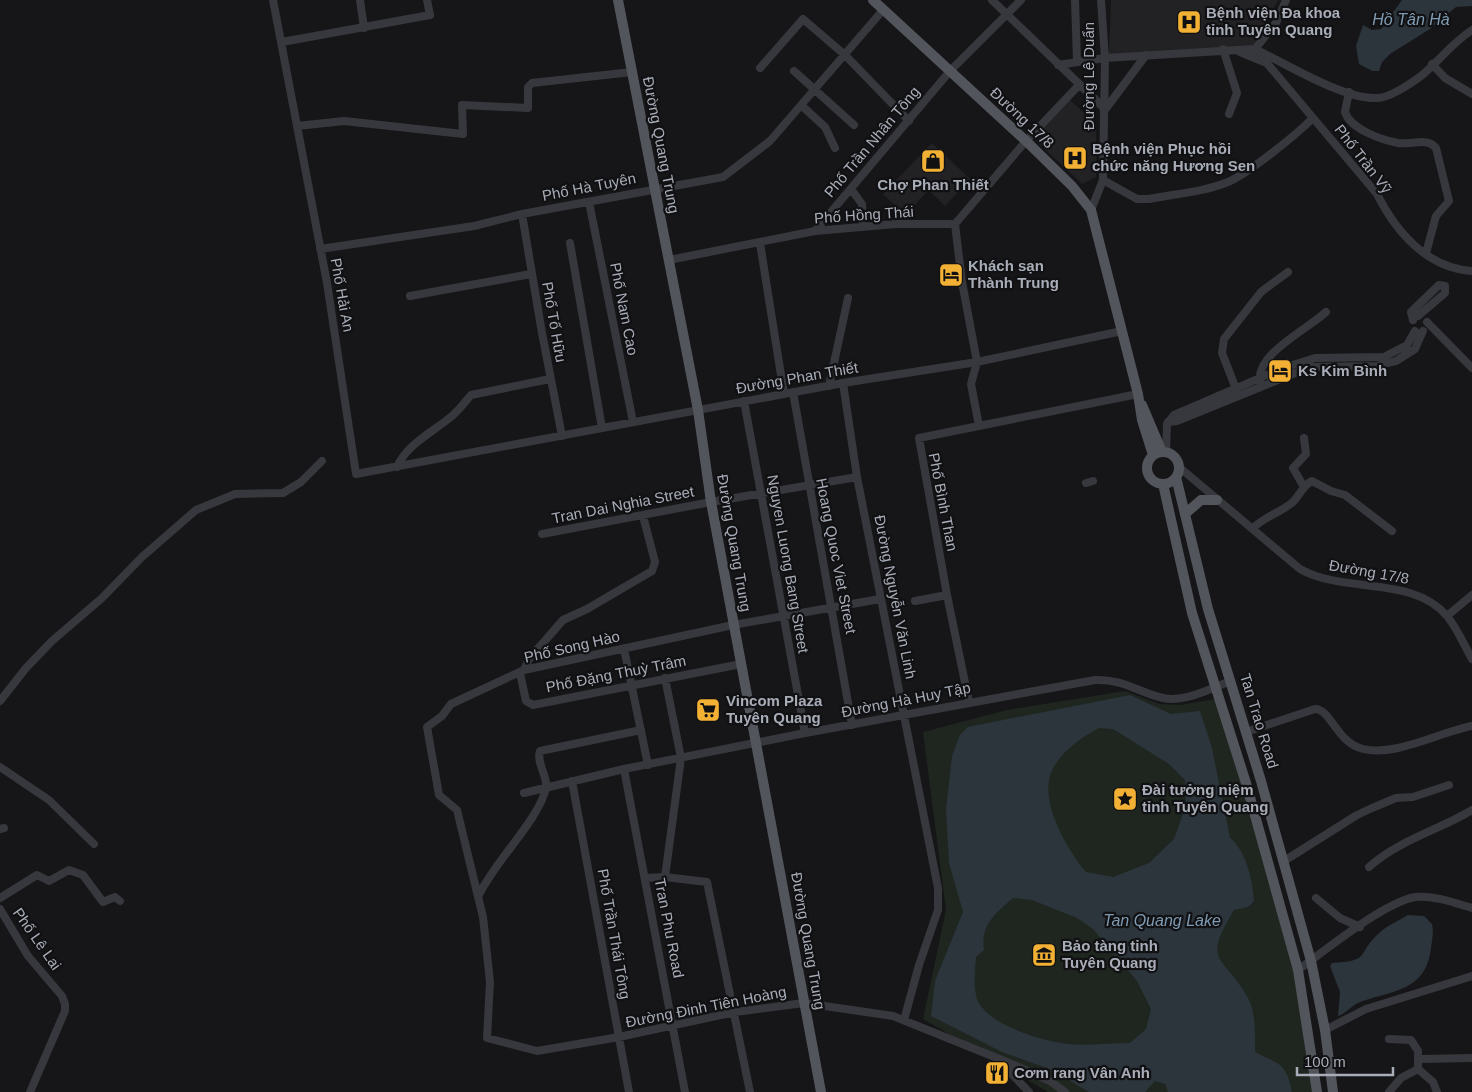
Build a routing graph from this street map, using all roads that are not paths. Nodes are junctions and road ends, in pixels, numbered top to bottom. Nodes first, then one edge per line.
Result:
1 (274, 0) edge
2 (360, 0) edge
3 (427, 0) edge
4 (618, 0) edge
5 (873, 0) edge
6 (992, 0) edge
7 (1022, 0) edge
8 (1075, 0) edge
9 (1102, 0) edge
10 (1286, 0) edge
11 (883, 10) junction
12 (1006, 14) junction
13 (364, 28) junction
14 (1472, 30) edge
15 (282, 42) junction
16 (1223, 49) junction
17 (1255, 49) junction
18 (1236, 50) junction
19 (845, 55) junction
20 (1146, 55) junction
21 (1105, 58) junction
22 (1278, 60) junction
23 (1076, 61) junction
24 (1432, 64) junction
25 (1058, 65) junction
26 (1269, 65) junction
27 (760, 68) dead end
28 (950, 71) junction
29 (632, 72) junction
30 (794, 72) dead end
31 (1079, 85) junction
32 (816, 89) junction
33 (1349, 92) junction
34 (1472, 94) edge
35 (802, 105) junction
36 (1103, 109) junction
37 (1229, 114) dead end
38 (1314, 118) junction
39 (910, 121) junction
40 (854, 124) dead end
41 (297, 126) junction
42 (1026, 141) junction
43 (835, 148) dead end
44 (1103, 180) junction
45 (655, 189) junction
46 (851, 189) junction
47 (589, 202) junction
48 (1091, 210) junction
49 (522, 214) junction
50 (955, 224) junction
51 (863, 227) junction
52 (815, 231) junction
53 (570, 243) dead end
54 (760, 243) junction
55 (320, 249) junction
56 (1426, 253) junction
57 (669, 260) junction
58 (1472, 271) edge
59 (1288, 272) dead end
60 (531, 274) junction
61 (410, 296) dead end
62 (848, 298) dead end
63 (1326, 312) dead end
64 (1416, 318) junction
65 (1427, 322) junction
66 (1419, 331) junction
67 (1122, 332) junction
68 (977, 362) junction
69 (1472, 368) edge
70 (550, 379) junction
71 (1261, 382) junction
72 (843, 383) junction
73 (829, 386) junction
74 (1236, 389) junction
75 (793, 392) junction
76 (784, 394) junction
77 (1138, 397) junction
78 (744, 401) junction
79 (698, 410) junction
80 (633, 422) junction
81 (1168, 422) junction
82 (979, 426) junction
83 (602, 428) junction
84 (562, 436) junction
85 (1304, 438) dead end
86 (477, 451) joint
87 (1160, 453) junction
88 (322, 461) dead end
89 (397, 467) junction
90 (1177, 472) junction
91 (857, 477) junction
92 (1163, 484) junction
93 (808, 485) junction
94 (1304, 487) junction
95 (762, 494) junction
96 (1217, 500) junction
97 (711, 502) junction
98 (1186, 514) junction
99 (643, 516) junction
100 (1252, 529) junction
101 (1392, 531) dead end
102 (542, 534) dead end
103 (947, 594) junction
104 (1471, 597) edge
105 (880, 599) junction
106 (915, 601) dead end
107 (833, 609) junction
108 (1447, 616) junction
109 (784, 617) junction
110 (733, 625) junction
111 (624, 649) junction
112 (1472, 659) edge
113 (740, 664) junction
114 (522, 671) junction
115 (665, 678) junction
116 (1231, 681) junction
117 (631, 685) junction
118 (1215, 687) junction
119 (0, 701) edge
120 (969, 702) junction
121 (904, 714) junction
122 (852, 725) junction
123 (1472, 726) edge
124 (640, 730) junction
125 (1246, 732) junction
126 (805, 733) junction
127 (756, 744) junction
128 (681, 758) junction
129 (648, 765) junction
130 (0, 767) edge
131 (624, 769) junction
132 (572, 781) junction
133 (1449, 785) dead end
134 (546, 787) junction
135 (524, 793) dead end
136 (1472, 810) edge
137 (94, 844) dead end
138 (1284, 861) junction
139 (1369, 867) dead end
140 (665, 877) junction
141 (645, 878) junction
142 (478, 897) junction
143 (0, 898) edge
144 (1316, 898) dead end
145 (120, 901) dead end
146 (1472, 908) edge
147 (0, 909) edge
148 (1360, 927) junction
149 (1311, 960) junction
150 (1298, 970) junction
151 (1472, 976) edge
152 (804, 1002) junction
153 (735, 1012) junction
154 (904, 1020) junction
155 (673, 1026) junction
156 (1324, 1030) junction
157 (619, 1037) junction
158 (487, 1038) joint
159 (1389, 1039) dead end
160 (1472, 1058) edge
161 (1420, 1059) junction
162 (1007, 1062) junction
163 (1418, 1069) junction
164 (30, 1092) edge
165 (629, 1092) edge
166 (685, 1092) edge
167 (750, 1092) edge
168 (821, 1092) edge
169 (1030, 1092) edge
170 (1065, 1092) edge
171 (1317, 1092) edge
172 (1333, 1092) edge
173 (1389, 1092) edge
174 (1437, 1092) edge

1 - 15 street, Phố Hải An
2 - 13 street
3 - 13 street
4 - 29 main road, Đường Quang Trung
5 - 11 main road, Đường 17/8
6 - 12 street
7 - 12 street, Phố Trần Nhân Tông
8 - 23 street
9 - 21 street, Đường Lê Duẩn
10 - 17 street
11 - 19 street, Phố Hà Tuyên
11 - 28 main road, Đường 17/8
12 - 25 street
12 - 28 street, Phố Trần Nhân Tông
13 - 15 street
14 - 24 street
15 - 41 street, Phố Hải An
16 - 18 street
16 - 20 street
16 - 37 street
17 - 18 street
17 - 22 street
17 - 26 street, Phố Trần Vỹ
18 - 26 street, Phố Trần Vỹ
19 - 27 street
19 - 32 street, Phố Hà Tuyên
19 - 39 street
20 - 21 street
20 - 36 street
21 - 23 street
21 - 36 street, Đường Lê Duẩn
22 - 26 street
22 - 33 street
23 - 25 street
24 - 33 street
24 - 34 street
25 - 31 street
26 - 38 street, Phố Trần Vỹ
28 - 39 street, Phố Trần Nhân Tông
28 - 42 main road, Đường 17/8
29 - 41 street
29 - 45 main road, Đường Quang Trung
30 - 32 street
31 - 36 street
31 - 42 street
32 - 35 street, Phố Hà Tuyên
32 - 40 street
33 - 56 street
35 - 43 street
35 - 45 street, Phố Hà Tuyên
36 - 44 street, Đường Lê Duẩn
38 - 44 street
38 - 56 street, Phố Trần Vỹ
39 - 46 street, Phố Trần Nhân Tông
41 - 55 street, Phố Hải An
42 - 48 main road, Đường 17/8
42 - 50 street
44 - 48 street, Đường Lê Duẩn
45 - 47 street, Phố Hà Tuyên
45 - 57 main road, Đường Quang Trung
46 - 51 street
46 - 52 street, Phố Trần Nhân Tông
47 - 49 street, Phố Hà Tuyên
47 - 80 street, Phố Nam Cao
48 - 67 main road, Đường 17/8
49 - 55 street, Phố Hà Tuyên
49 - 60 street, Phố Tố Hữu
50 - 51 street, Phố Hồng Thái
50 - 68 street
51 - 52 street, Phố Hồng Thái
52 - 54 street, Phố Hồng Thái
53 - 83 street
54 - 57 street, Phố Hồng Thái
54 - 76 street
55 - 89 street, Phố Hải An
56 - 58 street, Phố Trần Vỹ
57 - 79 main road, Đường Quang Trung
59 - 74 street
60 - 61 street
60 - 70 street, Phố Tố Hữu
62 - 73 street
63 - 71 street
64 - 64 street
64 - 65 street
64 - 66 street
65 - 66 street
65 - 69 street
66 - 71 street
67 - 68 street, Đường Phan Thiết
67 - 77 main road, Đường 17/8
68 - 72 street, Đường Phan Thiết
68 - 82 street
70 - 84 street, Phố Tố Hữu
70 - 89 street
71 - 74 street
71 - 81 street
72 - 73 street, Đường Phan Thiết
72 - 91 street, Đường Nguyễn Văn Linh
73 - 75 street, Đường Phan Thiết
74 - 81 street
75 - 76 street, Đường Phan Thiết
75 - 93 street, Hoang Quoc Viet Street
76 - 78 street, Đường Phan Thiết
77 - 82 street, Phố Bình Than
77 - 87 main road, Đường 17/8
78 - 79 street, Đường Phan Thiết
78 - 95 street, Nguyen Luong Bang Street
79 - 80 street, Đường Phan Thiết
79 - 97 main road, Đường Quang Trung
80 - 83 street, Đường Phan Thiết
81 - 87 street
82 - 103 street, Phố Bình Than
83 - 84 street, Đường Phan Thiết
84 - 86 street, Đường Phan Thiết
85 - 94 street
86 - 89 street, Phố Hải An
87 - 90 main road
87 - 92 main road
88 - 119 street
90 - 92 main road
90 - 96 street, Đường 17/8
90 - 98 main road, Tan Trao Road
91 - 93 street, Tran Dai Nghia Street
91 - 105 street, Đường Nguyễn Văn Linh
92 - 118 main road, Tan Trao Road
93 - 95 street, Tran Dai Nghia Street
93 - 107 street, Hoang Quoc Viet Street
94 - 100 street
94 - 101 street
95 - 97 street, Tran Dai Nghia Street
95 - 109 street, Nguyen Luong Bang Street
96 - 98 main road
96 - 100 street, Đường 17/8
97 - 99 street, Tran Dai Nghia Street
97 - 110 main road, Đường Quang Trung
98 - 116 main road, Tan Trao Road
99 - 102 street, Tran Dai Nghia Street
99 - 114 street
100 - 108 street, Đường 17/8
103 - 106 street
103 - 120 street, Phố Bình Than
104 - 108 street
105 - 107 street, Phố Song Hào
105 - 121 street, Đường Nguyễn Văn Linh
107 - 109 street, Phố Song Hào
107 - 122 street, Hoang Quoc Viet Street
108 - 112 street, Đường 17/8
109 - 110 street, Phố Song Hào
109 - 126 street, Nguyen Luong Bang Street
110 - 111 street, Phố Song Hào
110 - 113 main road, Đường Quang Trung
111 - 114 street, Phố Song Hào
111 - 117 street
113 - 115 street, Phố Đặng Thuỳ Trâm
113 - 127 main road, Đường Quang Trung
114 - 117 street, Phố Đặng Thuỳ Trâm
114 - 142 street, Phố Song Hào
115 - 117 street, Phố Đặng Thuỳ Trâm
115 - 128 street
116 - 118 street, Đường Hà Huy Tập
116 - 125 main road, Tan Trao Road
117 - 124 street
118 - 120 street, Đường Hà Huy Tập
118 - 150 main road, Tan Trao Road
120 - 121 street, Đường Hà Huy Tập
121 - 122 street, Đường Hà Huy Tập
121 - 154 street, Đường Nguyễn Văn Linh
122 - 126 street, Đường Hà Huy Tập
123 - 125 street
124 - 129 street
124 - 134 street
125 - 138 main road, Tan Trao Road
126 - 127 street, Đường Hà Huy Tập
127 - 128 street, Đường Hà Huy Tập
127 - 152 main road, Đường Quang Trung
128 - 129 street, Đường Hà Huy Tập
128 - 140 street
129 - 131 street, Đường Hà Huy Tập
130 - 137 street
131 - 132 street, Đường Hà Huy Tập
131 - 141 street, Tran Phu Road
132 - 134 street, Đường Hà Huy Tập
132 - 157 street, Phố Trần Thái Tông
133 - 138 street
134 - 135 street, Đường Hà Huy Tập
134 - 142 street
136 - 139 street
138 - 149 main road, Tan Trao Road
140 - 141 street
140 - 153 street
141 - 155 street, Tran Phu Road
142 - 158 street, Phố Song Hào
143 - 145 street
144 - 148 street
146 - 148 street
147 - 164 street, Phố Lê Lai
148 - 149 street
149 - 150 street
149 - 156 main road, Tan Trao Road
150 - 171 main road, Tan Trao Road
151 - 156 street
152 - 153 street, Đường Đinh Tiên Hoàng
152 - 154 street, Đường Đinh Tiên Hoàng
152 - 168 main road, Đường Quang Trung
153 - 155 street, Đường Đinh Tiên Hoàng
153 - 167 street
154 - 162 street, Đường Đinh Tiên Hoàng
155 - 157 street, Đường Đinh Tiên Hoàng
155 - 166 street, Tran Phu Road
156 - 172 main road, Tan Trao Road
157 - 158 street, Đường Đinh Tiên Hoàng
157 - 165 street, Phố Trần Thái Tông
159 - 161 street
160 - 161 street
161 - 163 street
162 - 169 street
162 - 170 street, Đường Đinh Tiên Hoàng
163 - 173 street
163 - 174 street

